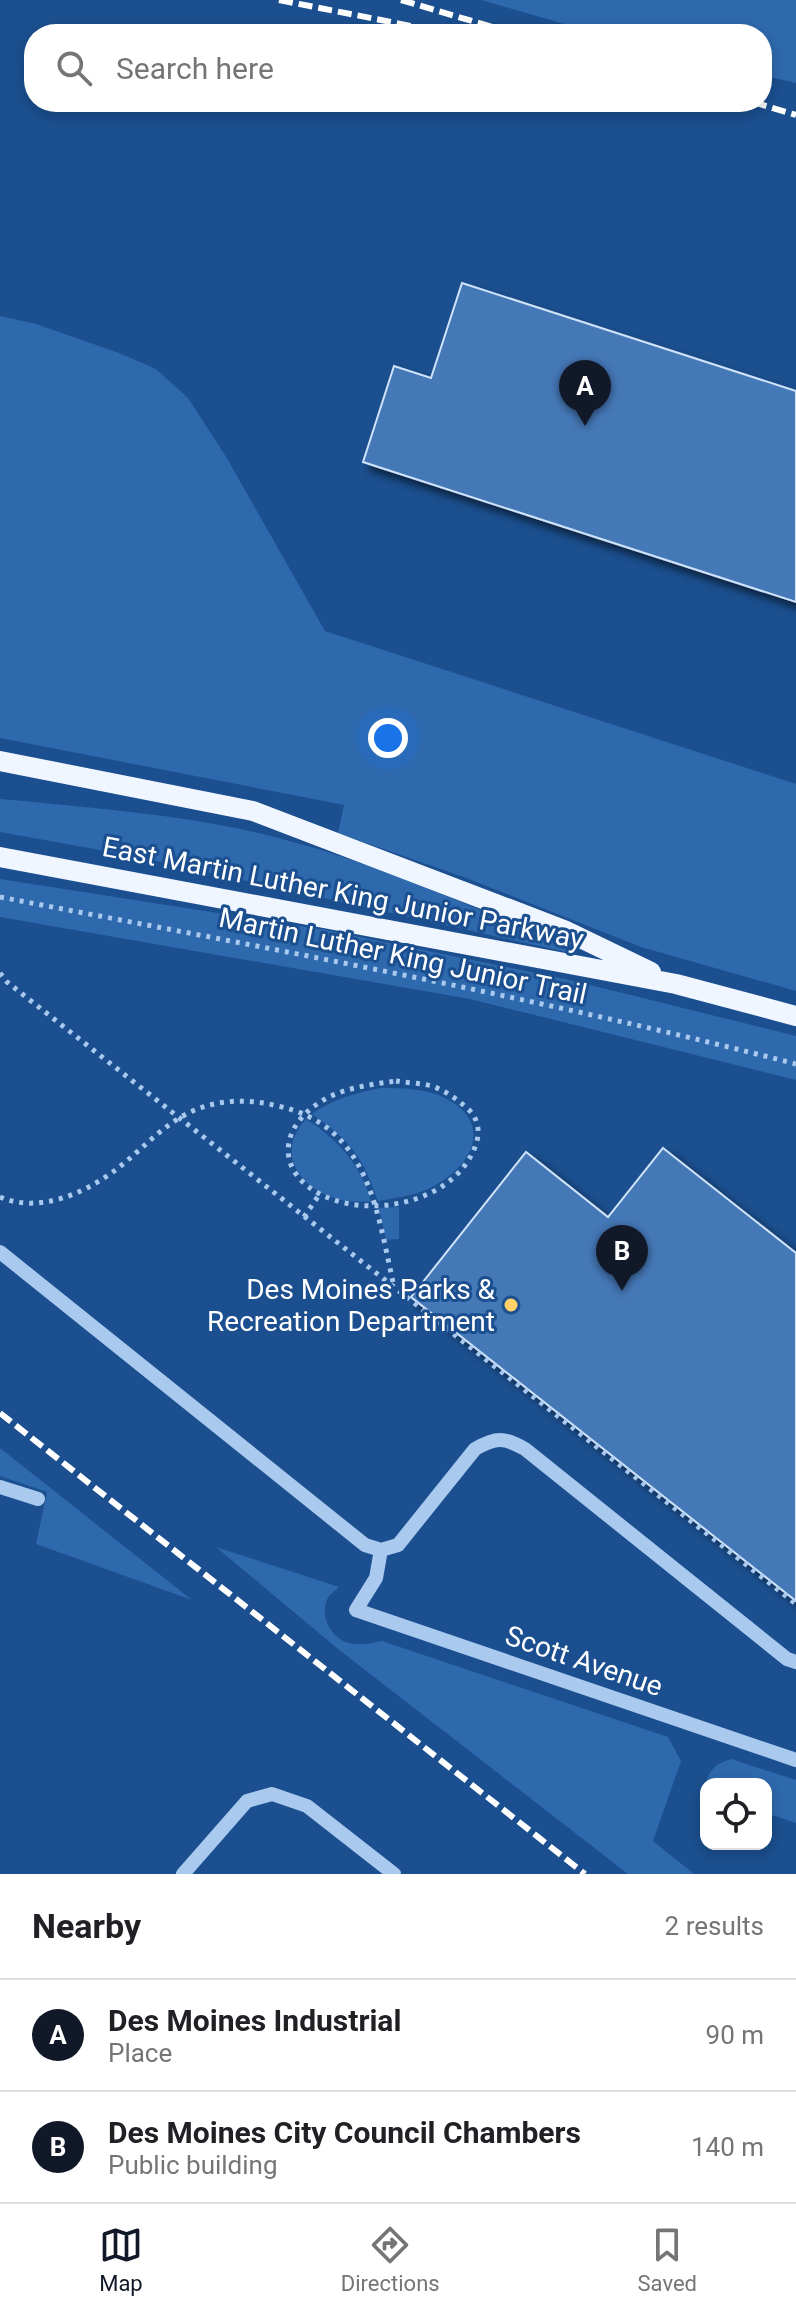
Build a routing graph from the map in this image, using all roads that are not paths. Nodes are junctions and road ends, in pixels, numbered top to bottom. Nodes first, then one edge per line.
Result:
1 (0, 761) edge
2 (0, 857) edge
3 (676, 984) junction
4 (796, 1016) edge
5 (0, 1252) edge
6 (0, 1487) edge
7 (38, 1499) dead end
8 (381, 1550) junction
9 (796, 1662) edge
10 (796, 1760) edge
11 (183, 1874) edge
12 (394, 1874) edge

1 - 3 main road, East Martin Luther King Junior Parkway
2 - 3 main road, East Martin Luther King Junior Parkway
3 - 4 main road, East Martin Luther King Junior Parkway
5 - 8 street
6 - 7 street
8 - 9 street
8 - 10 street, Scott Avenue
11 - 12 street

